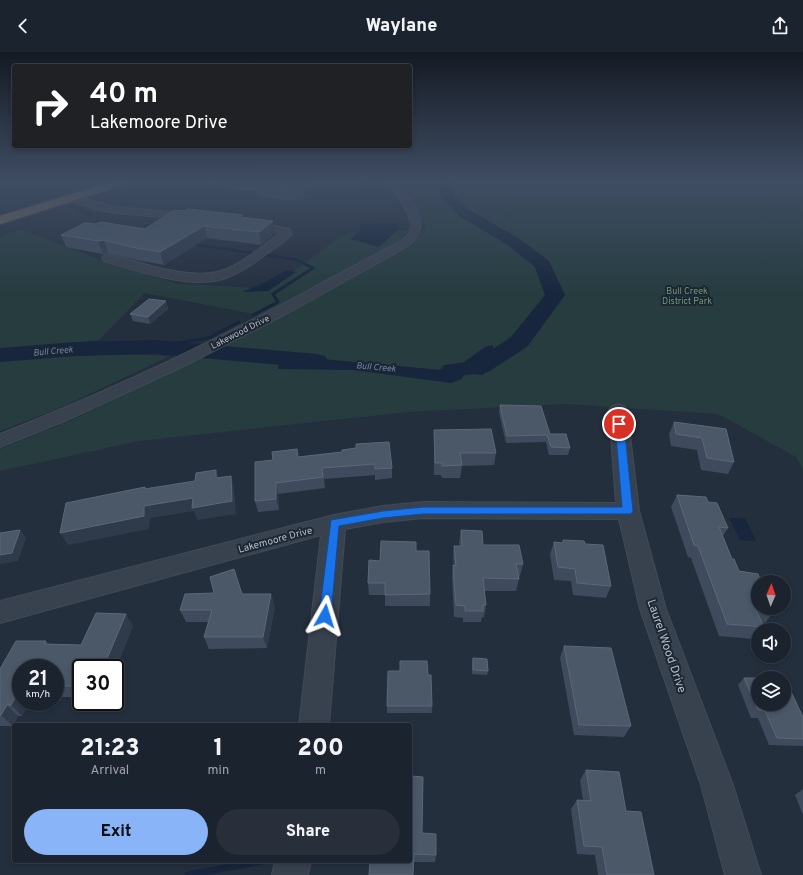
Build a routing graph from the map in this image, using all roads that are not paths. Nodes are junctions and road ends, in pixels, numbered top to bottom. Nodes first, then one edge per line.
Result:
1 (415, 218) edge
2 (239, 222) edge
3 (108, 258) dead end
4 (618, 410) dead end
5 (0, 441) edge
6 (628, 511) junction
7 (334, 523) junction
8 (0, 612) edge
9 (314, 723) edge
10 (293, 863) edge
11 (290, 875) edge
12 (743, 875) edge

1 - 5 street, Lakewood Drive
2 - 3 street
4 - 6 street, Laurel Wood Drive
6 - 7 street, Lakemoore Drive
6 - 12 street, Laurel Wood Drive
7 - 8 street, Lakemoore Drive
7 - 9 street
10 - 11 street

